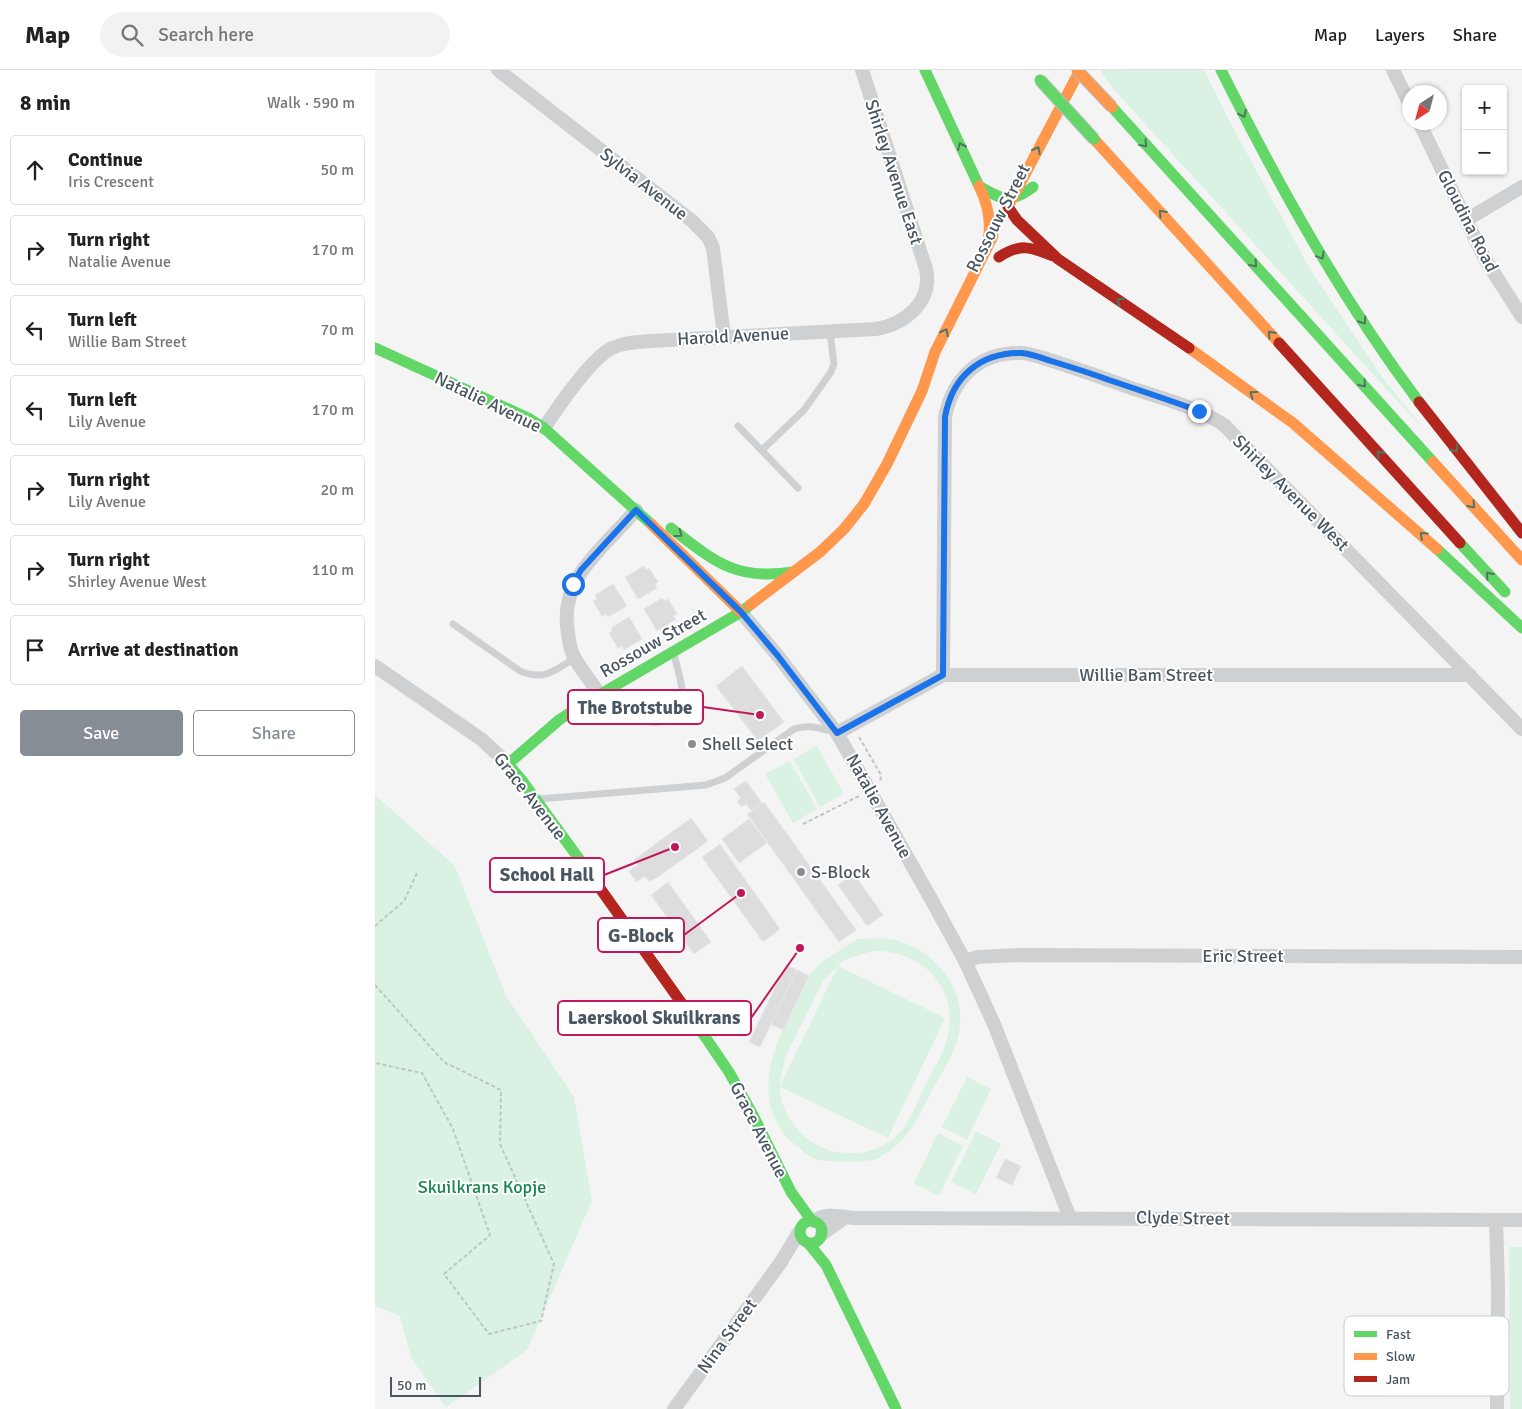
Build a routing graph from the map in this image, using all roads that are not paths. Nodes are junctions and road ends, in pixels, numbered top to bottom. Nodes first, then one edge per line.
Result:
1 (498, 70) edge
2 (862, 70) edge
3 (925, 70) edge
4 (1031, 70) edge
5 (1078, 70) edge
6 (1095, 70) edge
7 (1221, 70) edge
8 (1393, 70) edge
9 (1402, 89) edge
10 (1067, 122) dead end
11 (1423, 130) edge
12 (979, 186) junction
13 (1522, 188) edge
14 (1005, 212) junction
15 (1466, 220) junction
16 (1015, 223) junction
17 (1006, 242) dead end
18 (987, 248) junction
19 (1058, 259) junction
20 (927, 273) joint
21 (1522, 317) edge
22 (830, 332) junction
23 (957, 334) dead end
24 (724, 337) junction
25 (375, 348) edge
26 (927, 378) junction
27 (739, 426) dead end
28 (544, 428) junction
29 (762, 450) junction
30 (798, 488) dead end
31 (636, 510) junction
32 (1522, 533) edge
33 (1522, 560) edge
34 (793, 572) junction
35 (1515, 603) dead end
36 (741, 612) junction
37 (453, 624) dead end
38 (1522, 628) edge
39 (674, 651) junction
40 (575, 658) junction
41 (375, 666) edge
42 (943, 675) junction
43 (1470, 675) junction
44 (603, 691) junction
45 (1522, 728) edge
46 (837, 733) junction
47 (508, 764) junction
48 (535, 799) junction
49 (1522, 957) edge
50 (965, 961) junction
51 (791, 1192) junction
52 (844, 1218) junction
53 (1070, 1218) junction
54 (1496, 1220) junction
55 (1522, 1220) edge
56 (813, 1221) junction
57 (803, 1236) junction
58 (821, 1236) junction
59 (826, 1265) junction
60 (1498, 1316) edge
61 (1497, 1396) edge
62 (673, 1409) edge
63 (897, 1409) edge
64 (1497, 1409) edge

1 - 24 street, Sylvia Avenue
2 - 20 street, Shirley Avenue East
12 -> 3 main road
35 -> 4 main road, bridge
14 -> 5 main road, Rossouw Street
5 -> 33 main road, bridge
6 - 10 main road
7 -> 32 main road
8 - 9 street
11 - 15 street, Gloudina Road
12 - 14 main road
12 - 18 main road
13 - 15 street
14 - 16 main road
14 - 16 main road, Rossouw Street
14 - 18 main road, Rossouw Street
15 - 21 street, Gloudina Road
16 - 19 main road
17 - 19 main road, Rossouw Street
26 -> 18 main road, Rossouw Street
38 -> 19 main road
20 - 22 street, Harold Avenue
22 - 24 street, Harold Avenue
22 - 29 lane
23 - 26 main road, Rossouw Street
24 - 28 street, Harold Avenue
25 - 28 main road, Natalie Avenue
26 - 34 main road, Rossouw Street
27 - 29 lane
28 - 31 main road, Natalie Avenue
29 - 30 lane
31 -> 34 main road
31 - 36 main road, Natalie Avenue
31 - 40 street
34 - 36 main road, Rossouw Street
36 - 39 main road, Rossouw Street
36 - 46 street, Natalie Avenue
37 - 40 lane
39 - 44 main road, Rossouw Street
39 - 44 lane
40 - 44 street
41 - 47 street, Grace Avenue
42 - 43 street, Willie Bam Street
42 - 43 street, Shirley Avenue West
42 - 46 street, Willie Bam Street
43 - 45 street, Shirley Avenue West
44 - 47 main road, Rossouw Street
46 - 48 lane
46 - 50 street, Natalie Avenue
47 - 48 main road, Grace Avenue
48 - 51 main road, Grace Avenue
49 - 50 street, Eric Street
50 - 53 street, Natalie Avenue
51 - 56 main road, Grace Avenue
51 - 57 main road, Grace Avenue
52 - 53 street, Clyde Street
52 - 56 street, Clyde Street
52 - 58 street
53 - 54 street, Clyde Street
54 - 55 street, Clyde Street
54 - 60 street
56 - 57 main road
56 - 58 main road, Grace Avenue
57 - 58 main road
57 - 59 main road, Grace Avenue
57 - 62 street, Nina Street
58 - 59 main road, Grace Avenue
59 - 63 main road, Grace Avenue
61 - 64 street

